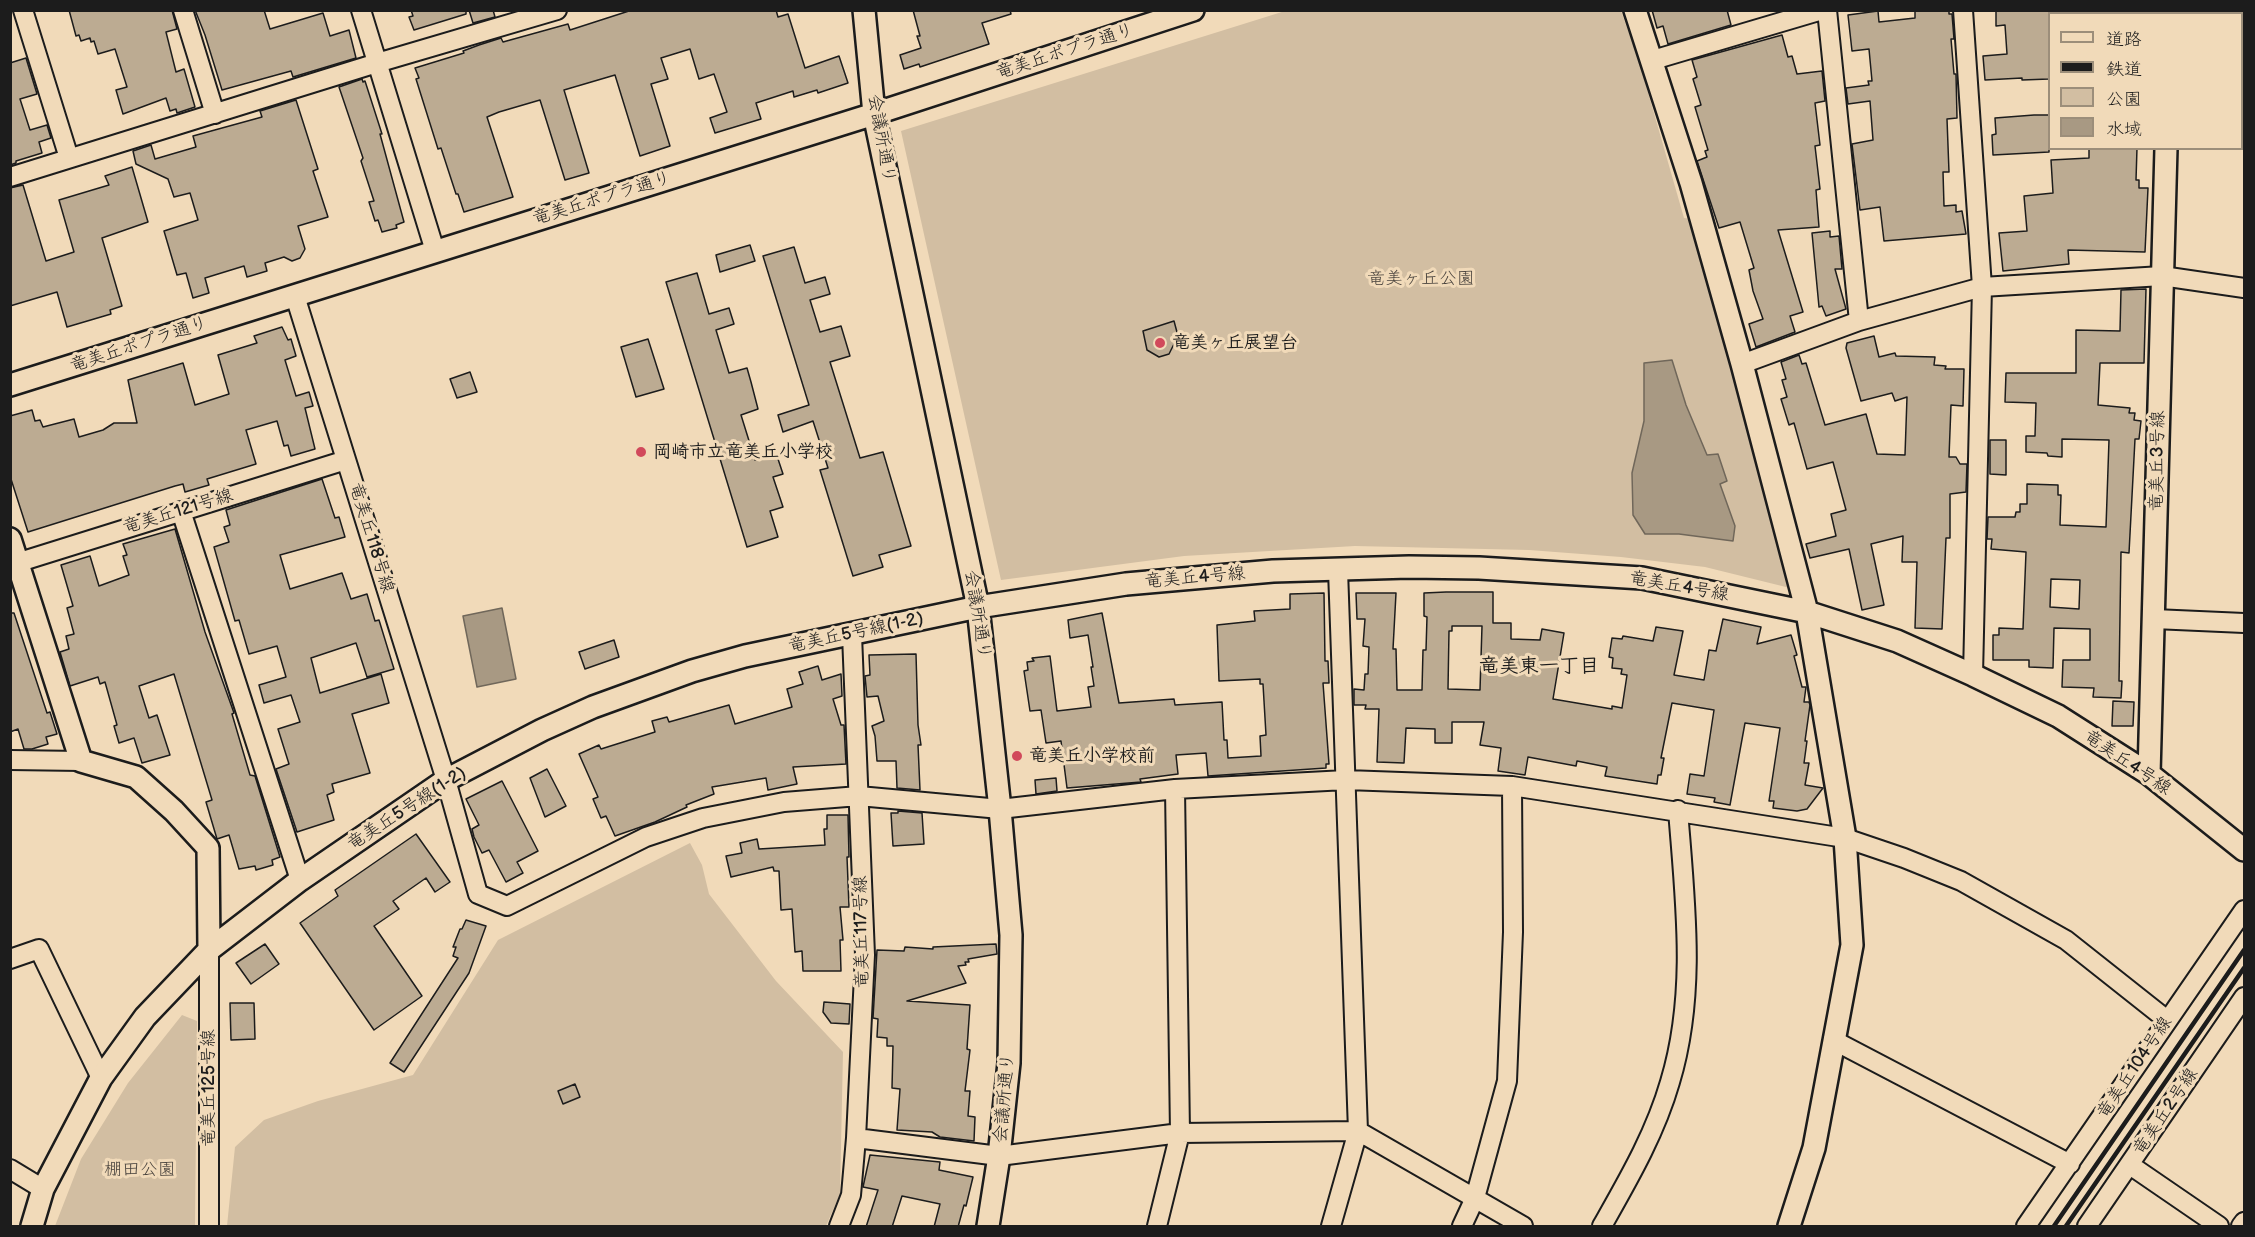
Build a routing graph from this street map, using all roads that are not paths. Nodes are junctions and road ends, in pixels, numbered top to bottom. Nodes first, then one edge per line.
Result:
1 (23, 10) edge
2 (183, 10) edge
3 (362, 10) edge
4 (557, 10) edge
5 (864, 10) edge
6 (1193, 10) edge
7 (1635, 10) edge
8 (1822, 10) edge
9 (1827, 10) edge
10 (1963, 10) edge
11 (522, 16) edge
12 (1653, 60) junction
13 (377, 63) junction
14 (214, 114) junction
15 (874, 114) junction
16 (2166, 150) edge
17 (69, 158) junction
18 (10, 177) edge
19 (435, 251) junction
20 (2162, 276) junction
21 (1982, 287) junction
22 (2244, 288) edge
23 (295, 296) junction
24 (1859, 321) junction
25 (1743, 364) junction
26 (10, 386) edge
27 (346, 460) junction
28 (181, 511) junction
29 (10, 539) edge
30 (14, 564) edge
31 (1338, 570) junction
32 (978, 607) junction
33 (1807, 612) junction
34 (2154, 619) junction
35 (2244, 623) edge
36 (852, 635) junction
37 (1972, 675) junction
38 (10, 760) edge
39 (81, 761) junction
40 (2149, 774) junction
41 (446, 780) junction
42 (1346, 780) junction
43 (1512, 786) junction
44 (1175, 789) junction
45 (859, 796) junction
46 (1000, 809) junction
47 (1678, 810) junction
48 (1845, 838) junction
49 (2244, 850) edge
50 (300, 880) junction
51 (2244, 910) edge
52 (209, 950) junction
53 (10, 959) edge
54 (2244, 997) edge
55 (2168, 1020) junction
56 (1833, 1040) junction
57 (101, 1078) junction
58 (1358, 1131) junction
59 (1180, 1133) junction
60 (856, 1138) junction
61 (999, 1156) junction
62 (2070, 1164) junction
63 (2130, 1165) junction
64 (10, 1170) edge
65 (43, 1189) junction
66 (1475, 1198) junction
67 (2244, 1222) edge
68 (32, 1227) edge
69 (209, 1227) edge
70 (839, 1227) edge
71 (988, 1227) edge
72 (1157, 1227) edge
73 (1331, 1227) edge
74 (1462, 1227) edge
75 (1523, 1227) edge
76 (1602, 1227) edge
77 (1789, 1227) edge
78 (2026, 1227) edge
79 (2087, 1227) edge
80 (2219, 1227) edge
81 (2241, 1227) edge

1 - 17 street
2 - 14 street
3 - 13 street
4 - 11 street
5 - 15 street, 会議所通り
6 - 15 street, 竜美丘ポプラ通り
7 - 12 street
8 - 12 street
9 - 24 street
10 - 21 street
11 - 13 street
12 - 25 street
13 - 14 street
13 - 19 street
14 - 17 street
15 - 19 street, 竜美丘ポプラ通り
15 - 32 street, 会議所通り
16 - 20 street, 竜美丘3号線
17 - 18 street
19 - 23 street, 竜美丘ポプラ通り
20 - 21 street
20 - 22 street
20 - 34 street, 竜美丘3号線
21 - 24 street
21 - 37 street
23 - 26 street, 竜美丘ポプラ通り
23 - 27 street, 竜美丘118号線
24 - 25 street
25 - 33 street
27 - 28 street, 竜美丘121号線
27 - 41 street, 竜美丘118号線
28 - 30 street, 竜美丘121号線
28 - 50 street
29 - 30 street
30 - 39 street
31 - 32 street, 竜美丘4号線
31 - 33 street, 竜美丘4号線
31 - 42 street
32 - 36 street, 竜美丘5号線(1-2)
32 - 46 street, 会議所通り
33 - 37 street, 竜美丘4号線
33 - 48 street
34 - 35 street
34 - 40 street, 竜美丘3号線
36 - 41 street, 竜美丘5号線(1-2)
36 - 45 street, 竜美丘117号線
37 - 40 street, 竜美丘4号線
38 - 39 street
39 - 52 street
40 - 49 street, 竜美丘4号線
41 - 45 street, 竜美丘118号線
41 - 50 street, 竜美丘5号線(1-2)
42 - 43 street
42 - 44 street
42 - 58 street
43 - 47 street
43 - 66 street
44 - 46 street
44 - 59 street
45 - 46 street
45 - 60 street, 竜美丘117号線
46 - 61 street, 会議所通り
47 - 48 street
47 - 76 street
48 - 55 street
48 - 56 street
50 - 52 street, 竜美丘5号線(1-2)
51 - 55 street, 竜美丘104号線
52 - 57 street, 竜美丘5号線(1-2)
52 - 69 street, 竜美丘125号線
53 - 57 street
54 - 63 street, 竜美丘2号線
55 - 62 street, 竜美丘104号線
56 - 62 street
56 - 77 street
57 - 65 street, 竜美丘5号線(1-2)
58 - 59 street
58 - 66 street
58 - 73 street
59 - 61 street
59 - 72 street
60 - 61 street
60 - 70 street, 竜美丘117号線
61 - 71 street, 会議所通り
62 - 78 street, 竜美丘104号線
63 - 79 street, 竜美丘2号線
63 - 80 street
64 - 65 street
65 - 68 street, 竜美丘5号線(1-2)
66 - 74 street
66 - 75 street
67 - 81 street

